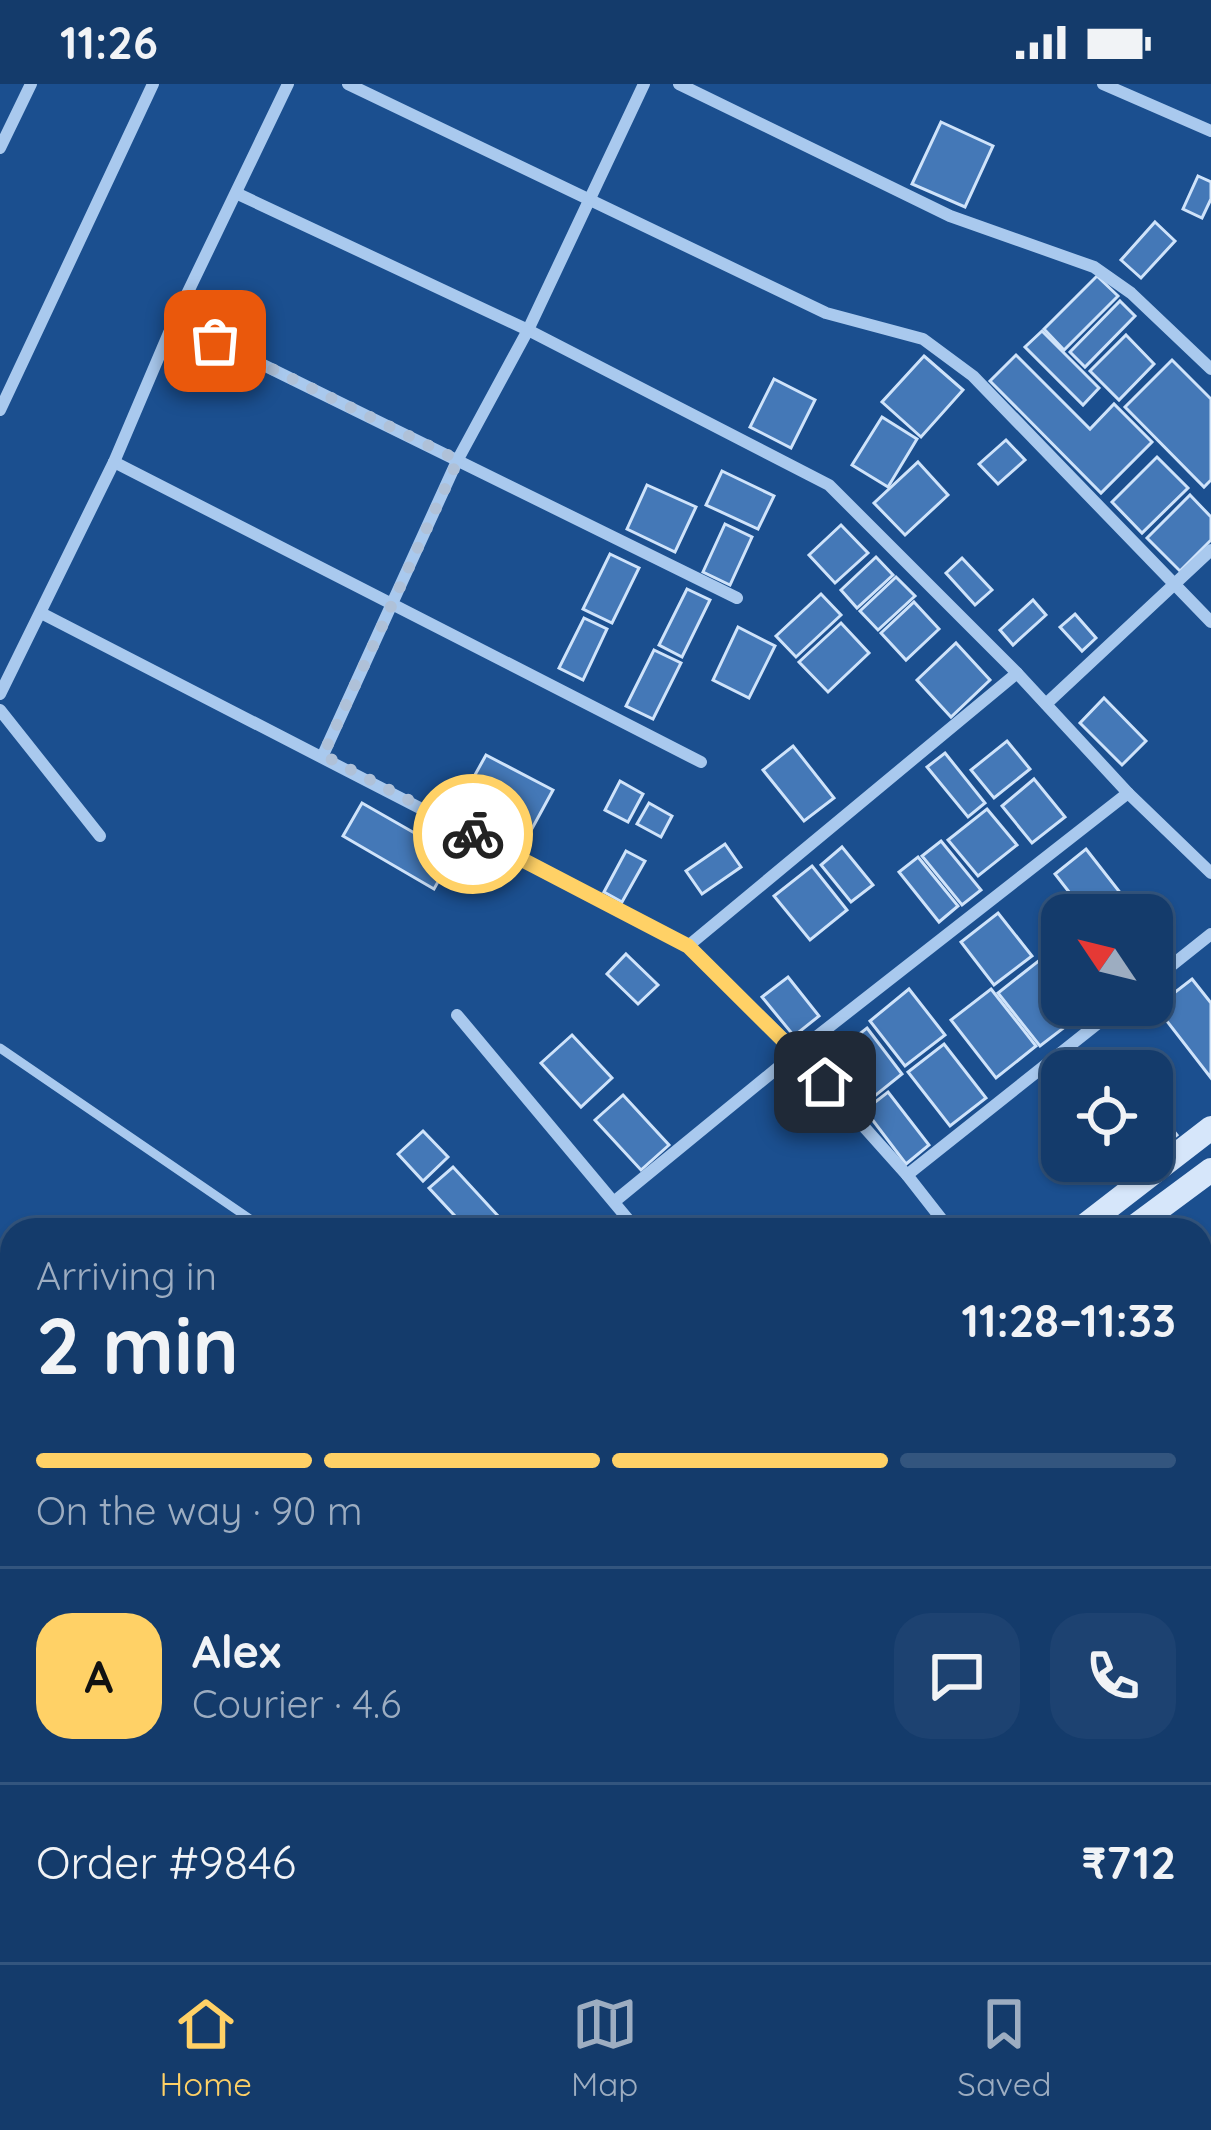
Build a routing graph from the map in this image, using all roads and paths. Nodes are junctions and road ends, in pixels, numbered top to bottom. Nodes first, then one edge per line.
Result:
1 (31, 84) edge
2 (153, 84) edge
3 (288, 84) edge
4 (348, 84) edge
5 (644, 84) edge
6 (679, 84) edge
7 (1103, 84) edge
8 (1211, 131) edge
9 (0, 148) edge
10 (238, 194) junction
11 (590, 197) junction
12 (174, 321) junction
13 (528, 330) junction
14 (1211, 347) edge
15 (1206, 365) edge
16 (0, 410) edge
17 (458, 460) junction
18 (114, 463) junction
19 (1211, 550) edge
20 (1175, 585) junction
21 (737, 598) dead end
22 (395, 604) junction
23 (43, 614) junction
24 (1211, 622) edge
25 (1017, 674) junction
26 (0, 694) edge
27 (1046, 704) junction
28 (0, 710) edge
29 (323, 755) junction
30 (701, 762) dead end
31 (1128, 793) junction
32 (100, 836) dead end
33 (1211, 873) edge
34 (1211, 934) edge
35 (688, 946) junction
36 (1173, 964) edge
37 (457, 1015) dead end
38 (1095, 1026) edge
39 (0, 1048) edge
40 (797, 1052) junction
41 (1211, 1128) edge
42 (1211, 1170) edge
43 (907, 1175) junction
44 (615, 1202) junction
45 (248, 1218) edge
46 (628, 1218) edge
47 (941, 1218) edge
48 (1095, 1218) edge
49 (1146, 1218) edge

1 - 9 street
2 - 16 street
3 - 10 street
4 - 11 street
5 - 11 street
6 - 15 street
7 - 8 street
10 - 12 street
10 - 13 street
11 - 13 street
11 - 20 street
12 - 17 street
12 - 18 street
13 - 17 street
13 - 25 street
14 - 15 street
17 - 21 street
17 - 22 street
18 - 22 street
18 - 23 street
19 - 20 street
20 - 24 street
20 - 27 street
22 - 29 street
22 - 30 street
23 - 26 street
23 - 29 street
25 - 27 street
25 - 35 street
27 - 31 street
28 - 32 street
29 - 35 street
31 - 33 street
31 - 40 street
34 - 36 street
35 - 40 street
37 - 44 street
38 - 43 street
39 - 45 lane
40 - 43 street
40 - 44 street
41 - 48 street
42 - 49 street
43 - 47 street
44 - 46 street

